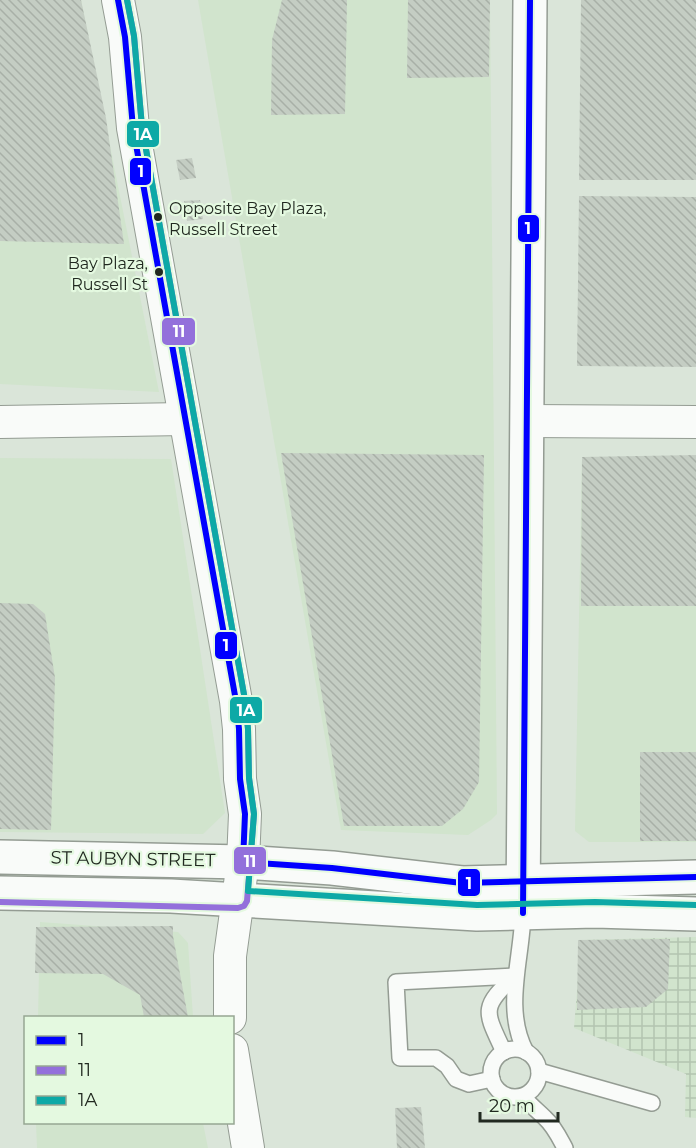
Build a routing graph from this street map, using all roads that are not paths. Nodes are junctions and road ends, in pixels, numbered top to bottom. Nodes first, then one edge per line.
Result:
1 (118, 0) edge
2 (530, 0) edge
3 (185, 419) junction
4 (527, 421) junction
5 (0, 422) edge
6 (696, 422) edge
7 (0, 857) edge
8 (243, 862) junction
9 (696, 877) edge
10 (0, 893) edge
11 (238, 898) junction
12 (523, 898) junction
13 (696, 914) edge
14 (515, 976) junction
15 (230, 1016) edge
16 (504, 1052) junction
17 (526, 1052) junction
18 (234, 1062) edge
19 (538, 1071) junction
20 (492, 1079) junction
21 (523, 1096) junction
22 (652, 1103) dead end
23 (248, 1148) edge
24 (564, 1148) edge

1 - 3 street
2 - 4 main road
3 - 5 street
3 - 8 street
4 - 6 street
4 - 12 main road
7 - 8 main road, ST AUBYN STREET
8 - 11 street
8 - 12 main road, ST AUBYN STREET
9 - 12 main road, ST AUBYN STREET
10 - 11 main road, ST AUBYN STREET
11 - 12 main road, ST AUBYN STREET
11 - 15 street
12 - 13 main road, ST AUBYN STREET
12 - 14 lane
14 - 16 lane
14 - 17 lane
14 - 20 lane
16 - 17 lane
16 - 20 lane
17 - 19 lane
18 - 23 street
19 - 21 lane
19 - 22 lane
20 - 21 lane
21 - 24 lane

